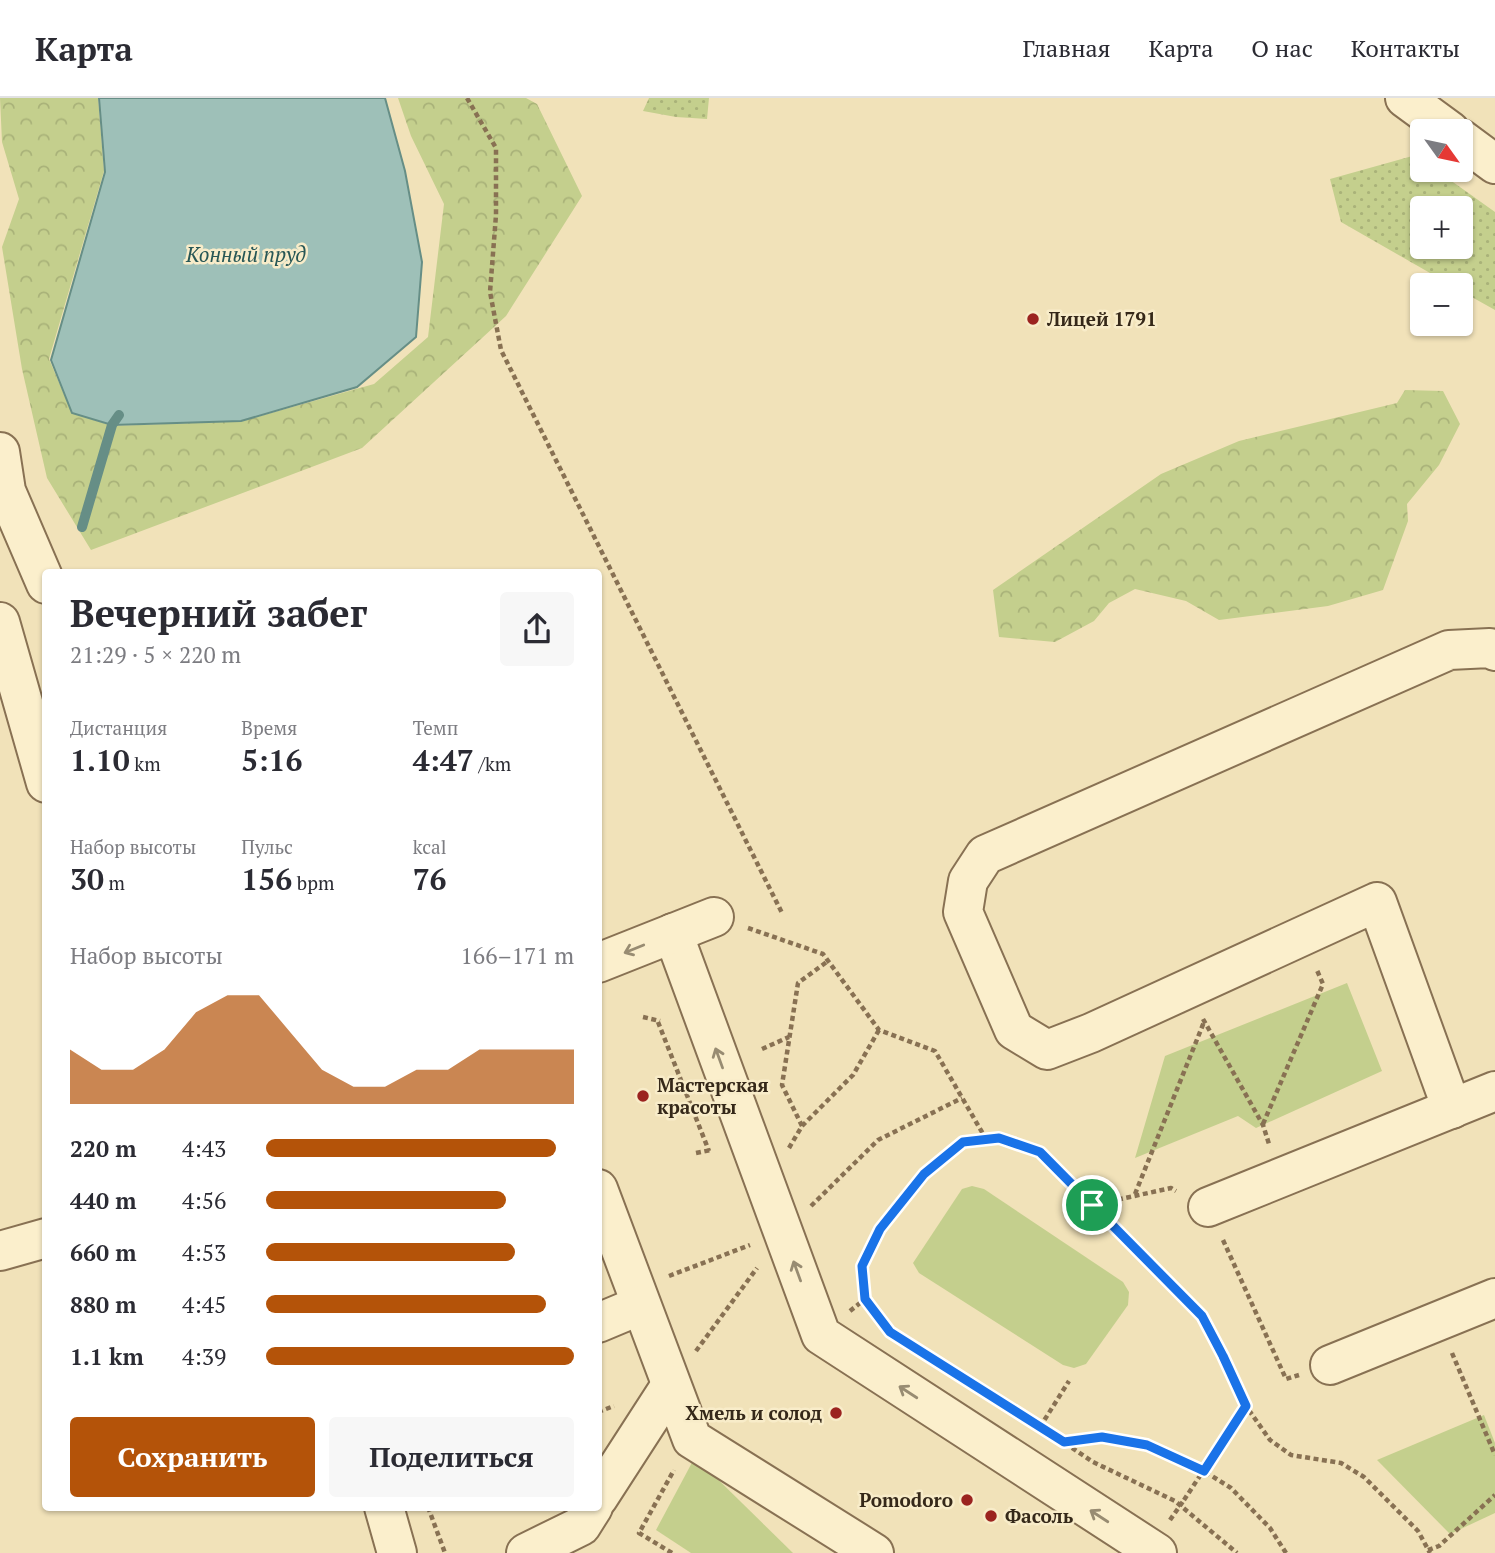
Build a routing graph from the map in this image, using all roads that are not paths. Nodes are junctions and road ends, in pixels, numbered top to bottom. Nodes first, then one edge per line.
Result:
1 (1405, 98) edge
2 (1434, 119) edge
3 (1474, 149) edge
4 (1495, 164) edge
5 (0, 452) edge
6 (3, 490) edge
7 (42, 575) edge
8 (0, 622) edge
9 (1495, 651) edge
10 (42, 769) edge
11 (714, 917) road end
12 (673, 933) junction
13 (602, 961) edge
14 (1495, 1091) edge
15 (1452, 1109) junction
16 (602, 1200) edge
17 (1208, 1207) road end
18 (42, 1239) edge
19 (0, 1251) edge
20 (638, 1297) junction
21 (1495, 1298) edge
22 (602, 1320) edge
23 (1329, 1366) road end
24 (671, 1385) junction
25 (602, 1492) edge
26 (385, 1511) edge
27 (590, 1511) edge
28 (1163, 1536) edge
29 (533, 1551) edge
30 (397, 1553) edge
31 (874, 1553) edge

1 - 2 street
3 - 4 street
5 - 6 street
6 - 7 street
8 - 10 street
9 - 15 street
11 - 12 street
12 -> 13 street
28 -> 12 street
14 - 15 street
15 - 17 street
16 - 20 street
18 - 19 street
20 - 22 street
20 - 24 street
21 - 23 street
24 - 25 street
24 - 31 street
26 - 30 street
27 - 29 street

